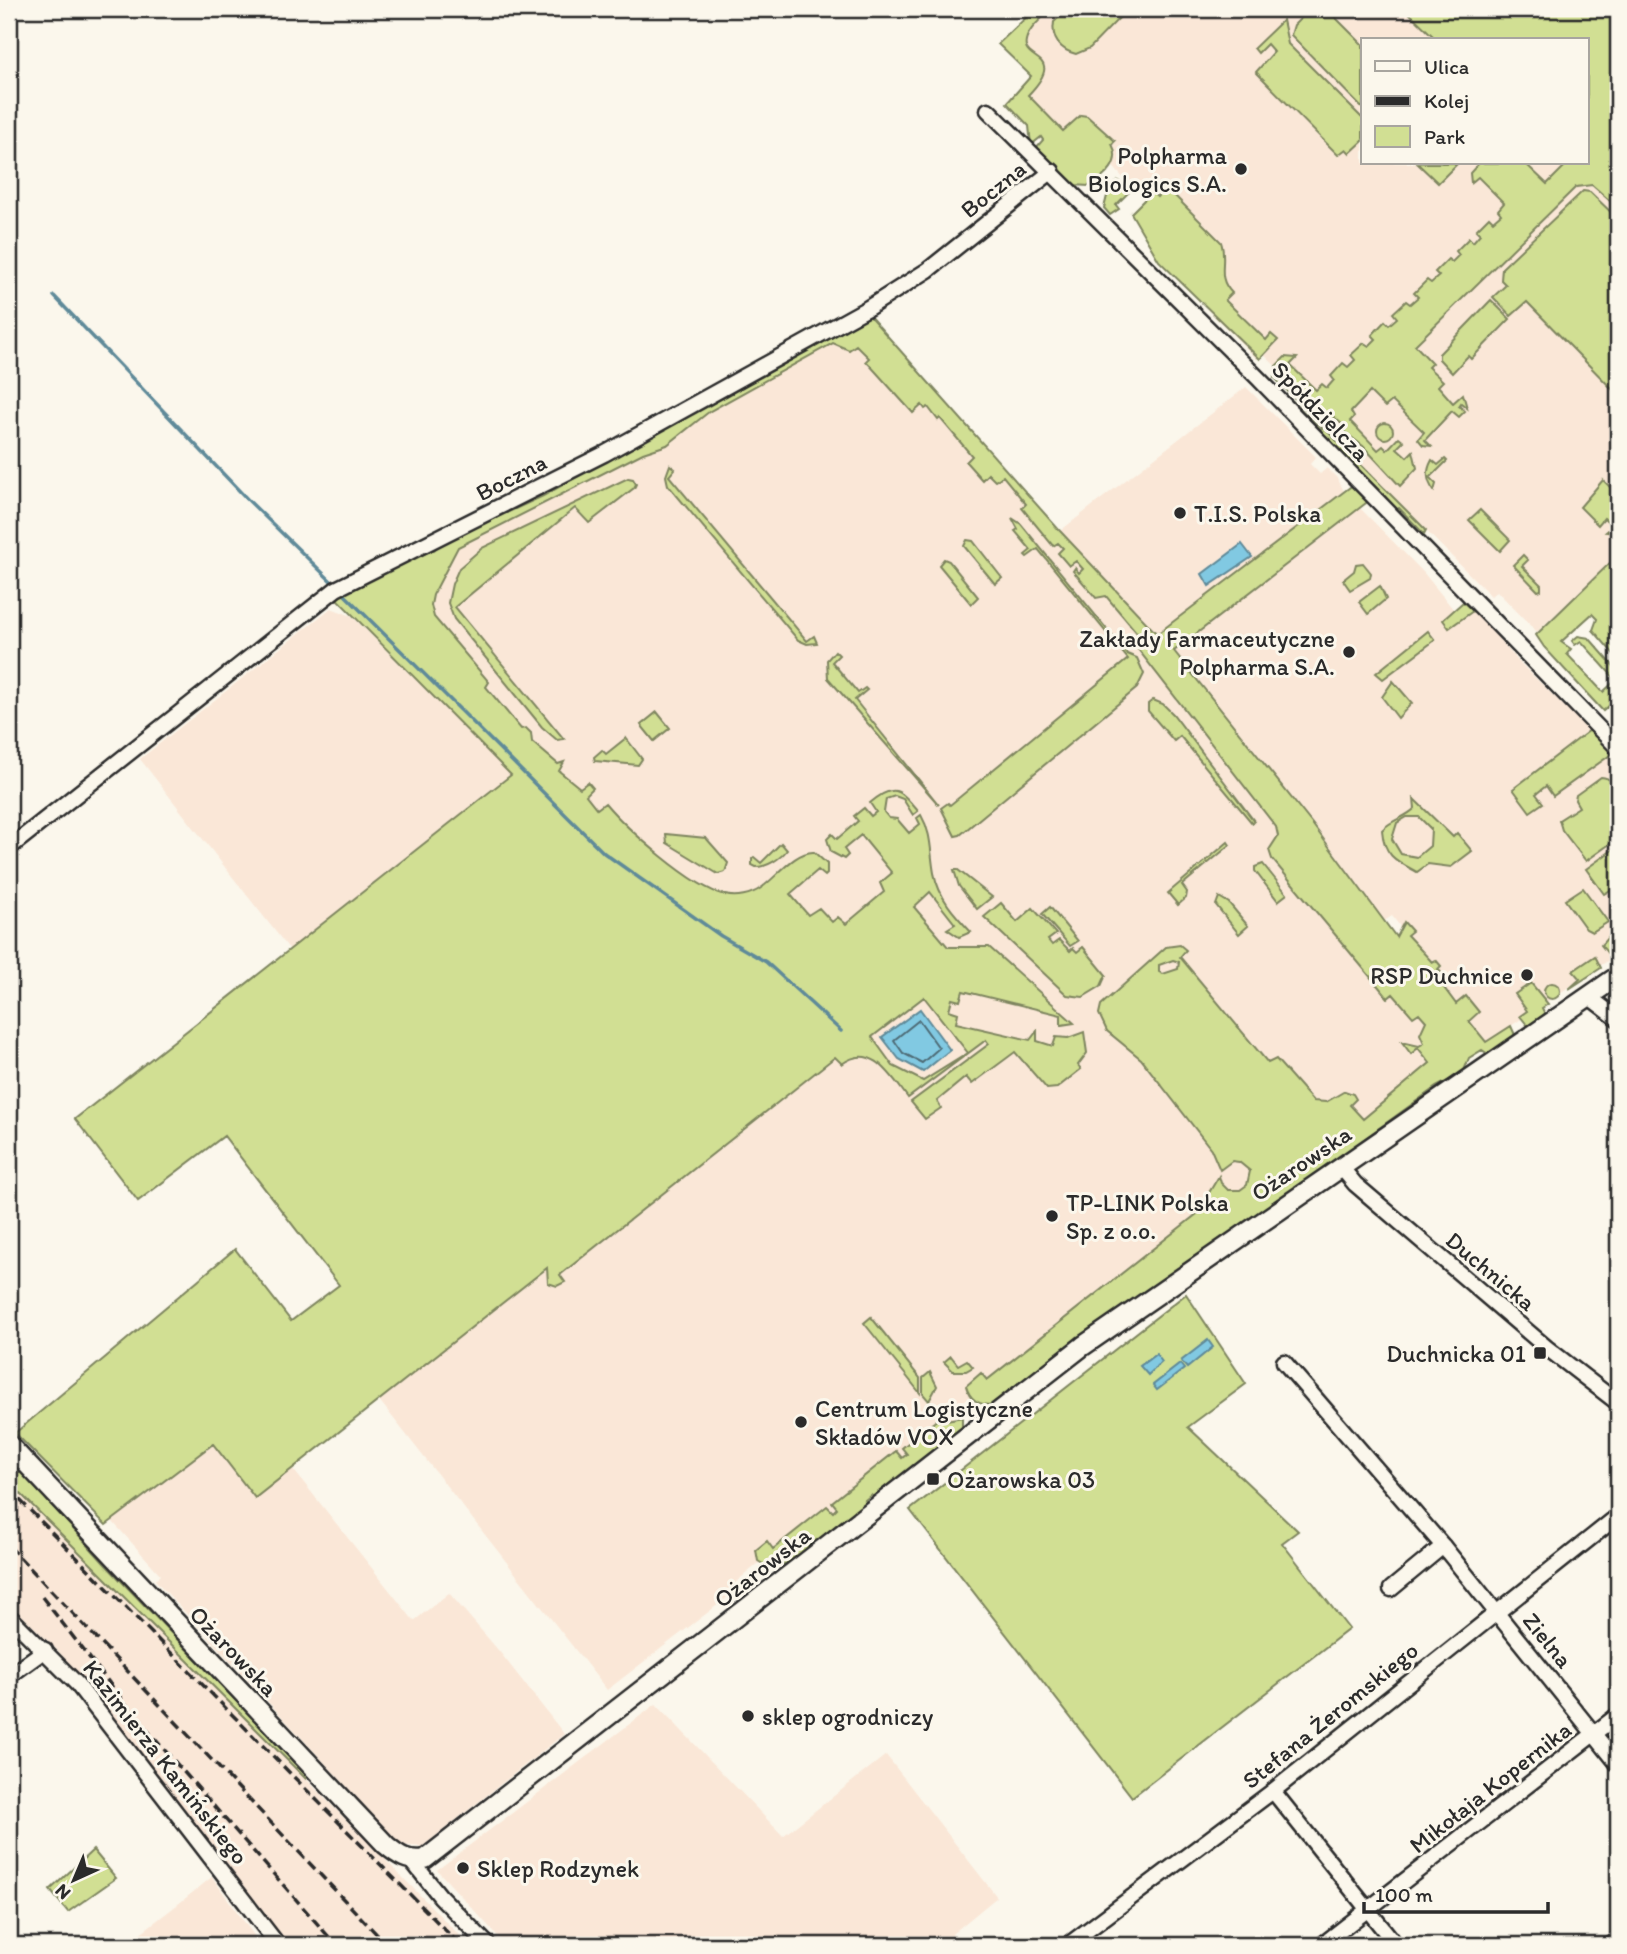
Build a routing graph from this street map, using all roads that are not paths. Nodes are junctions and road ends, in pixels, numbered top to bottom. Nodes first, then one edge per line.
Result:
1 (988, 110) dead end
2 (1052, 171) junction
3 (1618, 748) edge
4 (9, 848) edge
5 (1618, 975) edge
6 (1588, 996) junction
7 (1618, 1018) edge
8 (1341, 1167) junction
9 (1284, 1362) dead end
10 (1618, 1403) edge
11 (9, 1445) edge
12 (1618, 1516) edge
13 (1443, 1546) junction
14 (1391, 1589) dead end
15 (1496, 1612) junction
16 (9, 1616) edge
17 (45, 1650) junction
18 (9, 1676) edge
19 (1618, 1715) edge
20 (1594, 1734) junction
21 (1618, 1764) edge
22 (1273, 1791) junction
23 (412, 1861) junction
24 (1368, 1910) junction
25 (1618, 1939) edge
26 (278, 1945) edge
27 (488, 1945) edge
28 (1068, 1945) edge
29 (1322, 1945) edge
30 (1396, 1945) edge
31 (1610, 1945) edge

1 - 2 street, Spółdzielcza
2 - 3 street, Spółdzielcza
2 - 4 street, Boczna
5 - 6 main road, Ożarowska
6 - 7 street
6 - 8 main road, Ożarowska
8 - 10 street, Duchnicka
8 - 23 main road, Ożarowska
9 - 13 street, Zielna
11 - 23 main road, Ożarowska
12 - 15 street, Stefana Żeromskiego
13 - 14 street
13 - 15 street, Zielna
15 - 20 street, Zielna
15 - 22 street, Stefana Żeromskiego
16 - 17 street, Kazimierza Kamińskiego
17 - 18 street
17 - 26 street, Kazimierza Kamińskiego
19 - 20 street, Mikołaja Kopernika
20 - 21 street, Zielna
20 - 24 street, Mikołaja Kopernika
22 - 24 street
22 - 28 street, Stefana Żeromskiego
23 - 27 street
24 - 29 street, Mikołaja Kopernika
24 - 30 street
25 - 31 street

